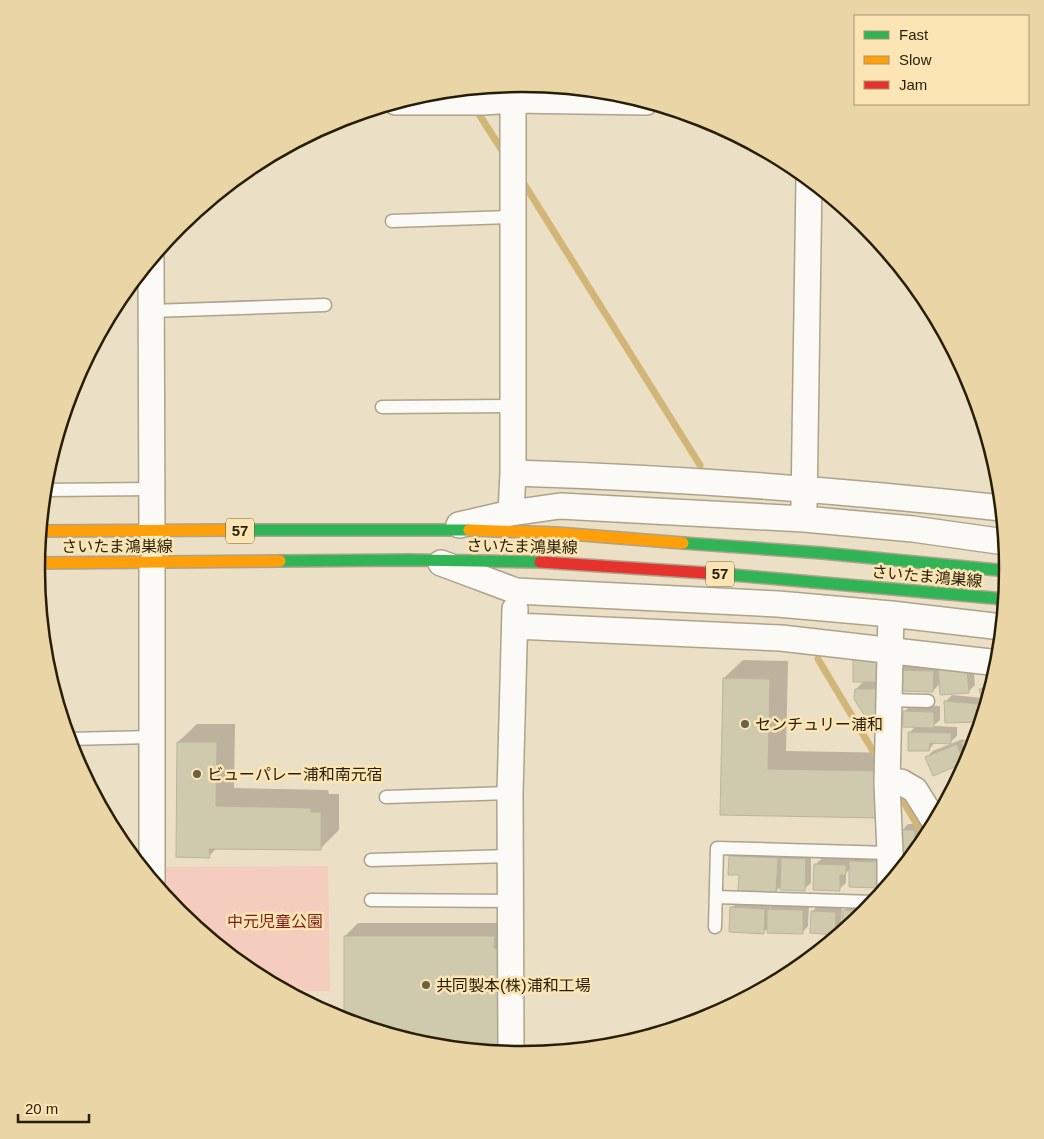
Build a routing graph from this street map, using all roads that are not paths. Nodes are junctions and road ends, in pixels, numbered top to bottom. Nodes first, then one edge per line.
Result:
1 (513, 92) edge
2 (517, 92) edge
3 (511, 93) edge
4 (588, 98) edge
5 (427, 102) edge
6 (808, 188) edge
7 (513, 217) junction
8 (392, 222) dead end
9 (151, 270) edge
10 (325, 305) dead end
11 (151, 311) junction
12 (512, 406) junction
13 (382, 407) dead end
14 (514, 473) junction
15 (152, 489) junction
16 (805, 489) junction
17 (52, 490) edge
18 (995, 507) edge
19 (511, 513) junction
20 (804, 518) junction
21 (440, 529) junction
22 (47, 531) edge
23 (152, 532) junction
24 (998, 541) edge
25 (435, 561) junction
26 (45, 563) edge
27 (152, 563) junction
28 (999, 570) edge
29 (516, 591) junction
30 (998, 598) edge
31 (890, 614) junction
32 (515, 626) junction
33 (996, 626) edge
34 (890, 651) junction
35 (990, 662) edge
36 (889, 700) junction
37 (928, 701) dead end
38 (152, 737) junction
39 (76, 739) edge
40 (887, 783) junction
41 (510, 793) junction
42 (386, 797) dead end
43 (931, 815) edge
44 (890, 853) junction
45 (511, 856) junction
46 (371, 860) dead end
47 (152, 870) edge
48 (890, 873) edge
49 (716, 897) junction
50 (372, 900) dead end
51 (511, 901) junction
52 (864, 902) edge
53 (715, 927) dead end
54 (511, 1046) edge

1 - 7 street
2 - 4 street
3 - 5 street
6 - 16 street
7 - 8 lane
7 - 12 street
9 - 11 street
10 - 11 lane
11 - 15 street
12 - 13 lane
12 - 14 street
14 - 16 street
14 - 19 street
15 - 17 lane
15 - 23 street
16 - 18 street
16 - 20 street
19 - 20 street
19 - 21 street
20 - 24 street
21 - 23 main road, さいたま鴻巣線 / 57
21 - 28 main road, さいたま鴻巣線 / 57
22 - 23 main road, さいたま鴻巣線 / 57
25 - 27 main road, さいたま鴻巣線 / 57
25 - 29 street
25 - 30 main road, さいたま鴻巣線 / 57
26 - 27 main road, さいたま鴻巣線 / 57
27 - 38 street
29 - 31 street
29 - 32 street
31 - 33 street
31 - 34 street
32 - 34 street
32 - 41 street
34 - 35 street
34 - 36 street
36 - 37 lane
36 - 40 street
38 - 39 lane
38 - 47 street
40 - 43 street
40 - 44 street
41 - 42 lane
41 - 45 street
44 - 48 street
44 - 49 lane
45 - 46 lane
45 - 51 street
49 - 52 lane
49 - 53 lane
50 - 51 lane
51 - 54 street

